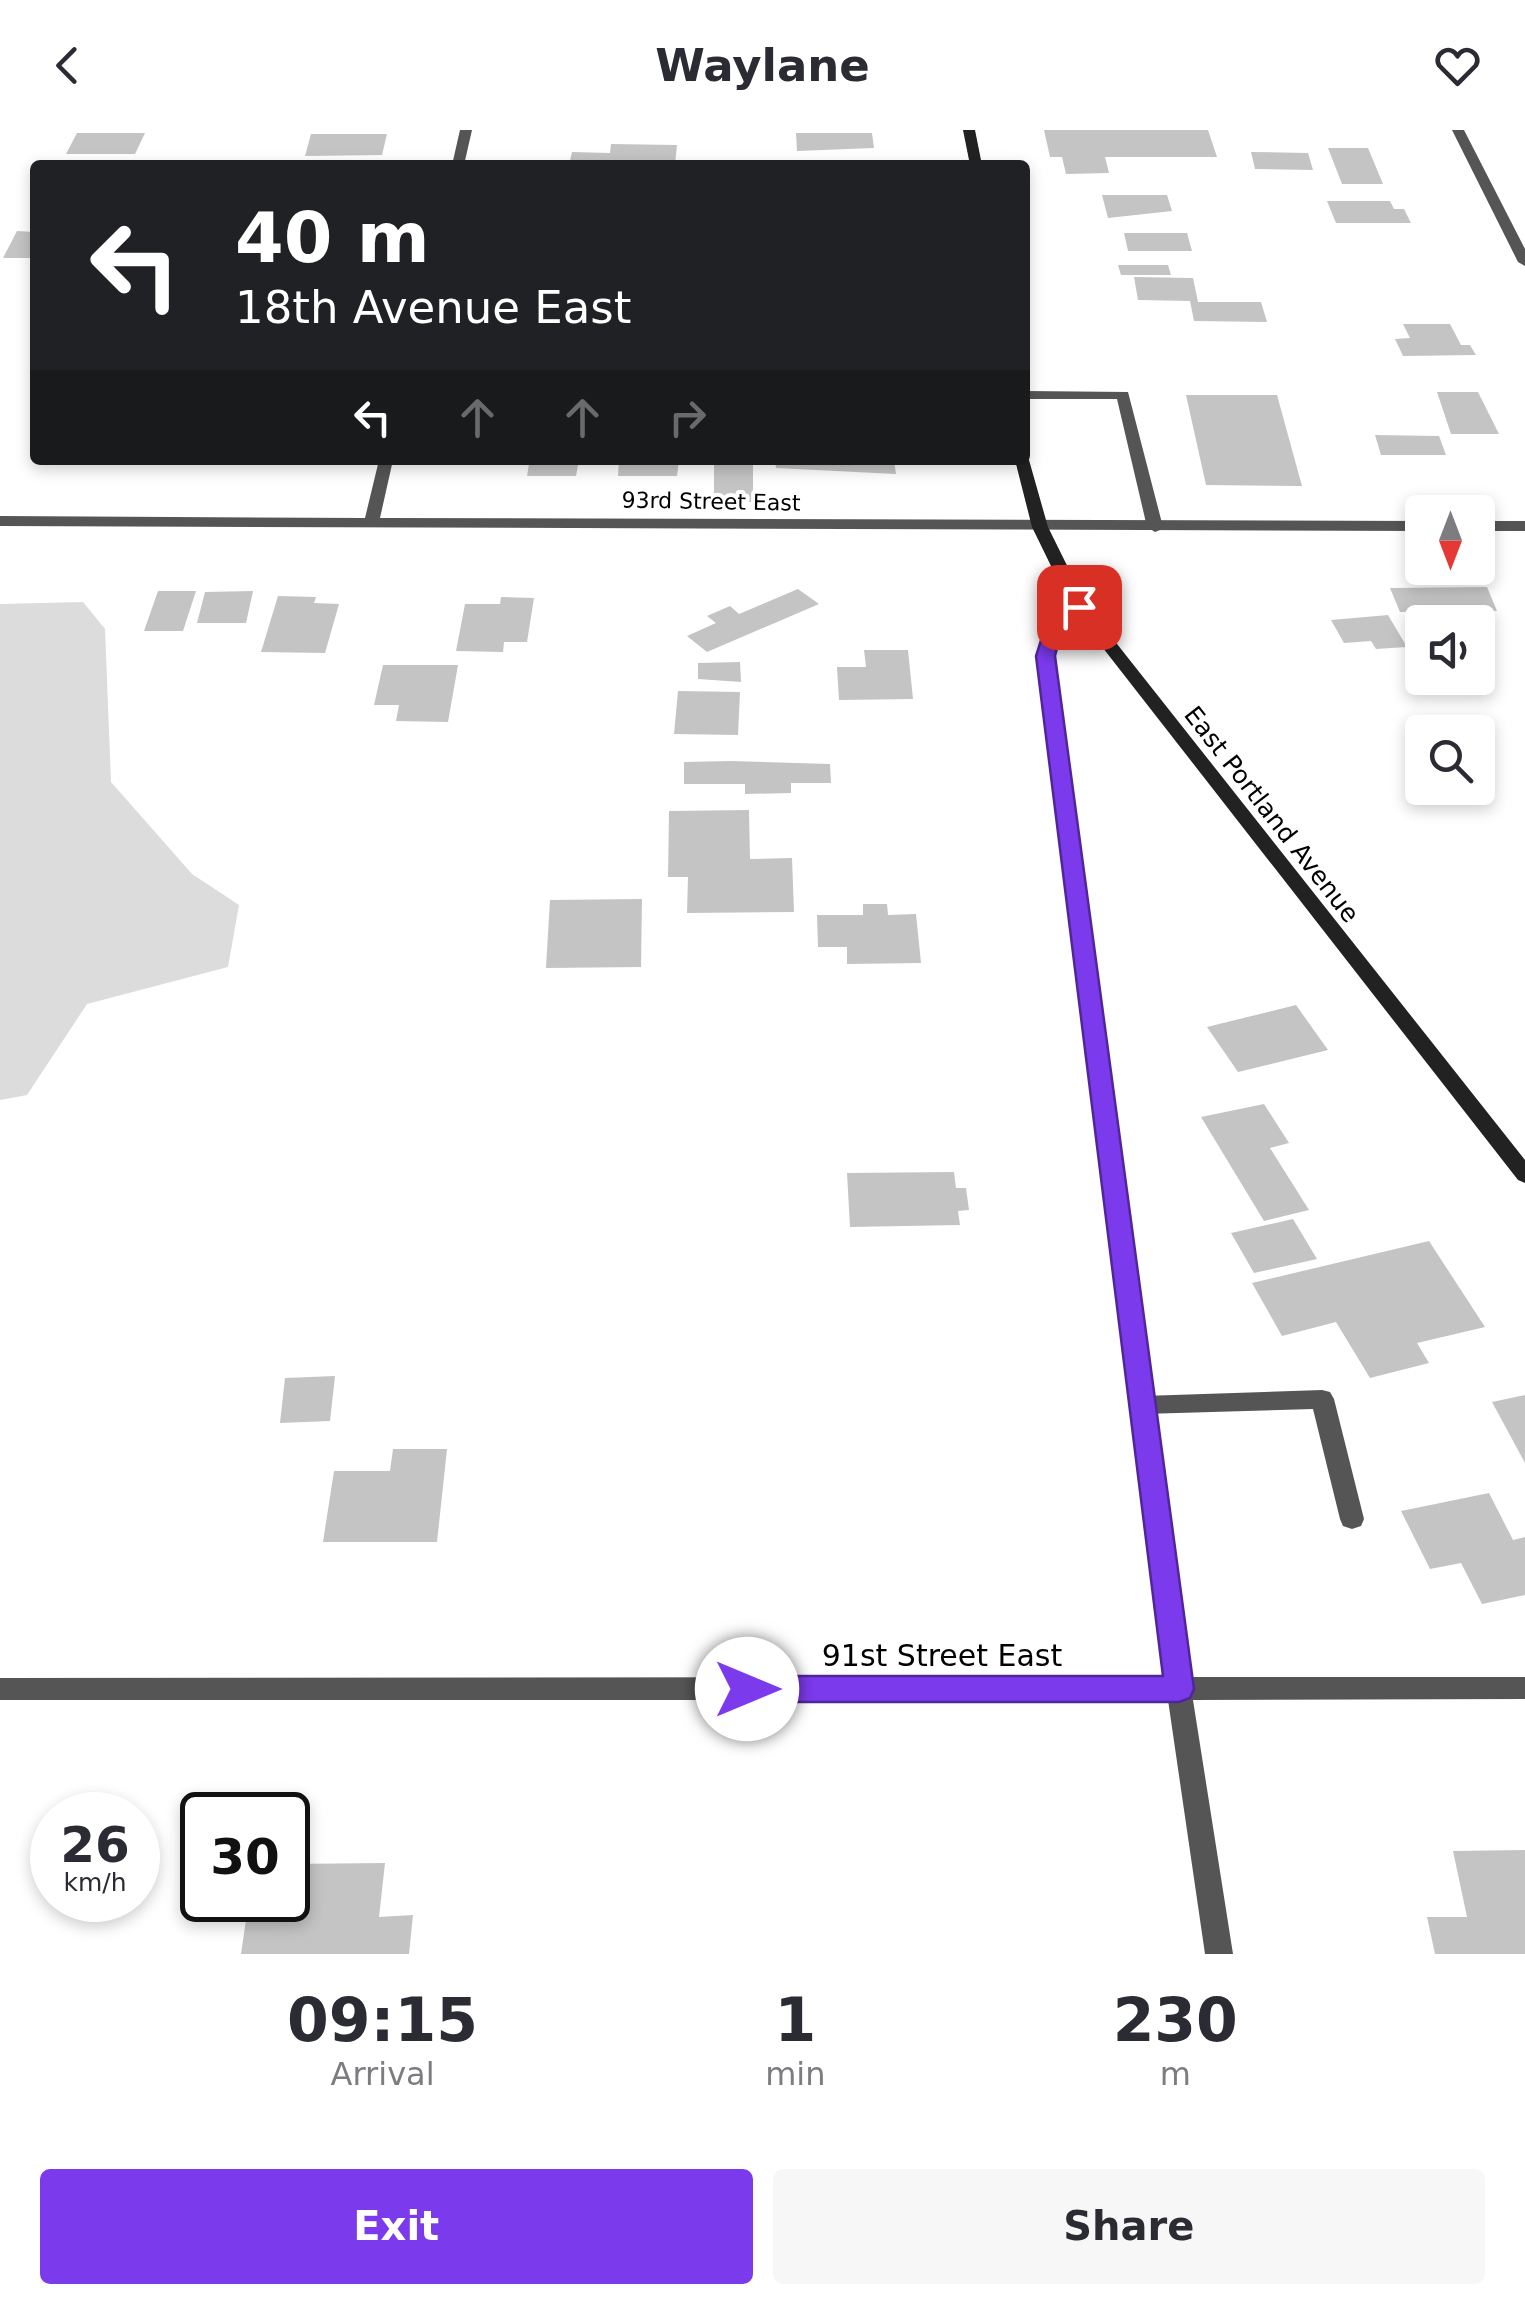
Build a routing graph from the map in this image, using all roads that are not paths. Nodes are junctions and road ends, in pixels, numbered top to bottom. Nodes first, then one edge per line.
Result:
1 (466, 130) edge
2 (969, 130) edge
3 (1458, 130) edge
4 (459, 160) edge
5 (975, 160) edge
6 (1525, 262) edge
7 (1030, 395) edge
8 (385, 465) edge
9 (1023, 465) edge
10 (372, 520) junction
11 (0, 521) edge
12 (1155, 526) junction
13 (1405, 526) edge
14 (1495, 526) edge
15 (1525, 526) edge
16 (1040, 527) junction
17 (1079, 607) junction
18 (1525, 1175) edge
19 (1142, 1405) junction
20 (1352, 1518) dead end
21 (1525, 1688) edge
22 (0, 1689) edge
23 (1179, 1689) junction
24 (1219, 1954) edge

1 - 4 street
2 - 5 main road
3 - 6 street
7 - 12 street
8 - 10 street
9 - 16 main road, East Portland Avenue
10 - 11 street, 93rd Street East
10 - 16 street, 93rd Street East
12 - 13 street, 93rd Street East
12 - 16 street, 93rd Street East
14 - 15 street
16 - 17 main road, East Portland Avenue
17 - 18 main road, East Portland Avenue
17 - 19 street
19 - 20 street
19 - 23 street
21 - 23 street, 91st Street East
22 - 23 street, 91st Street East
23 - 24 street

